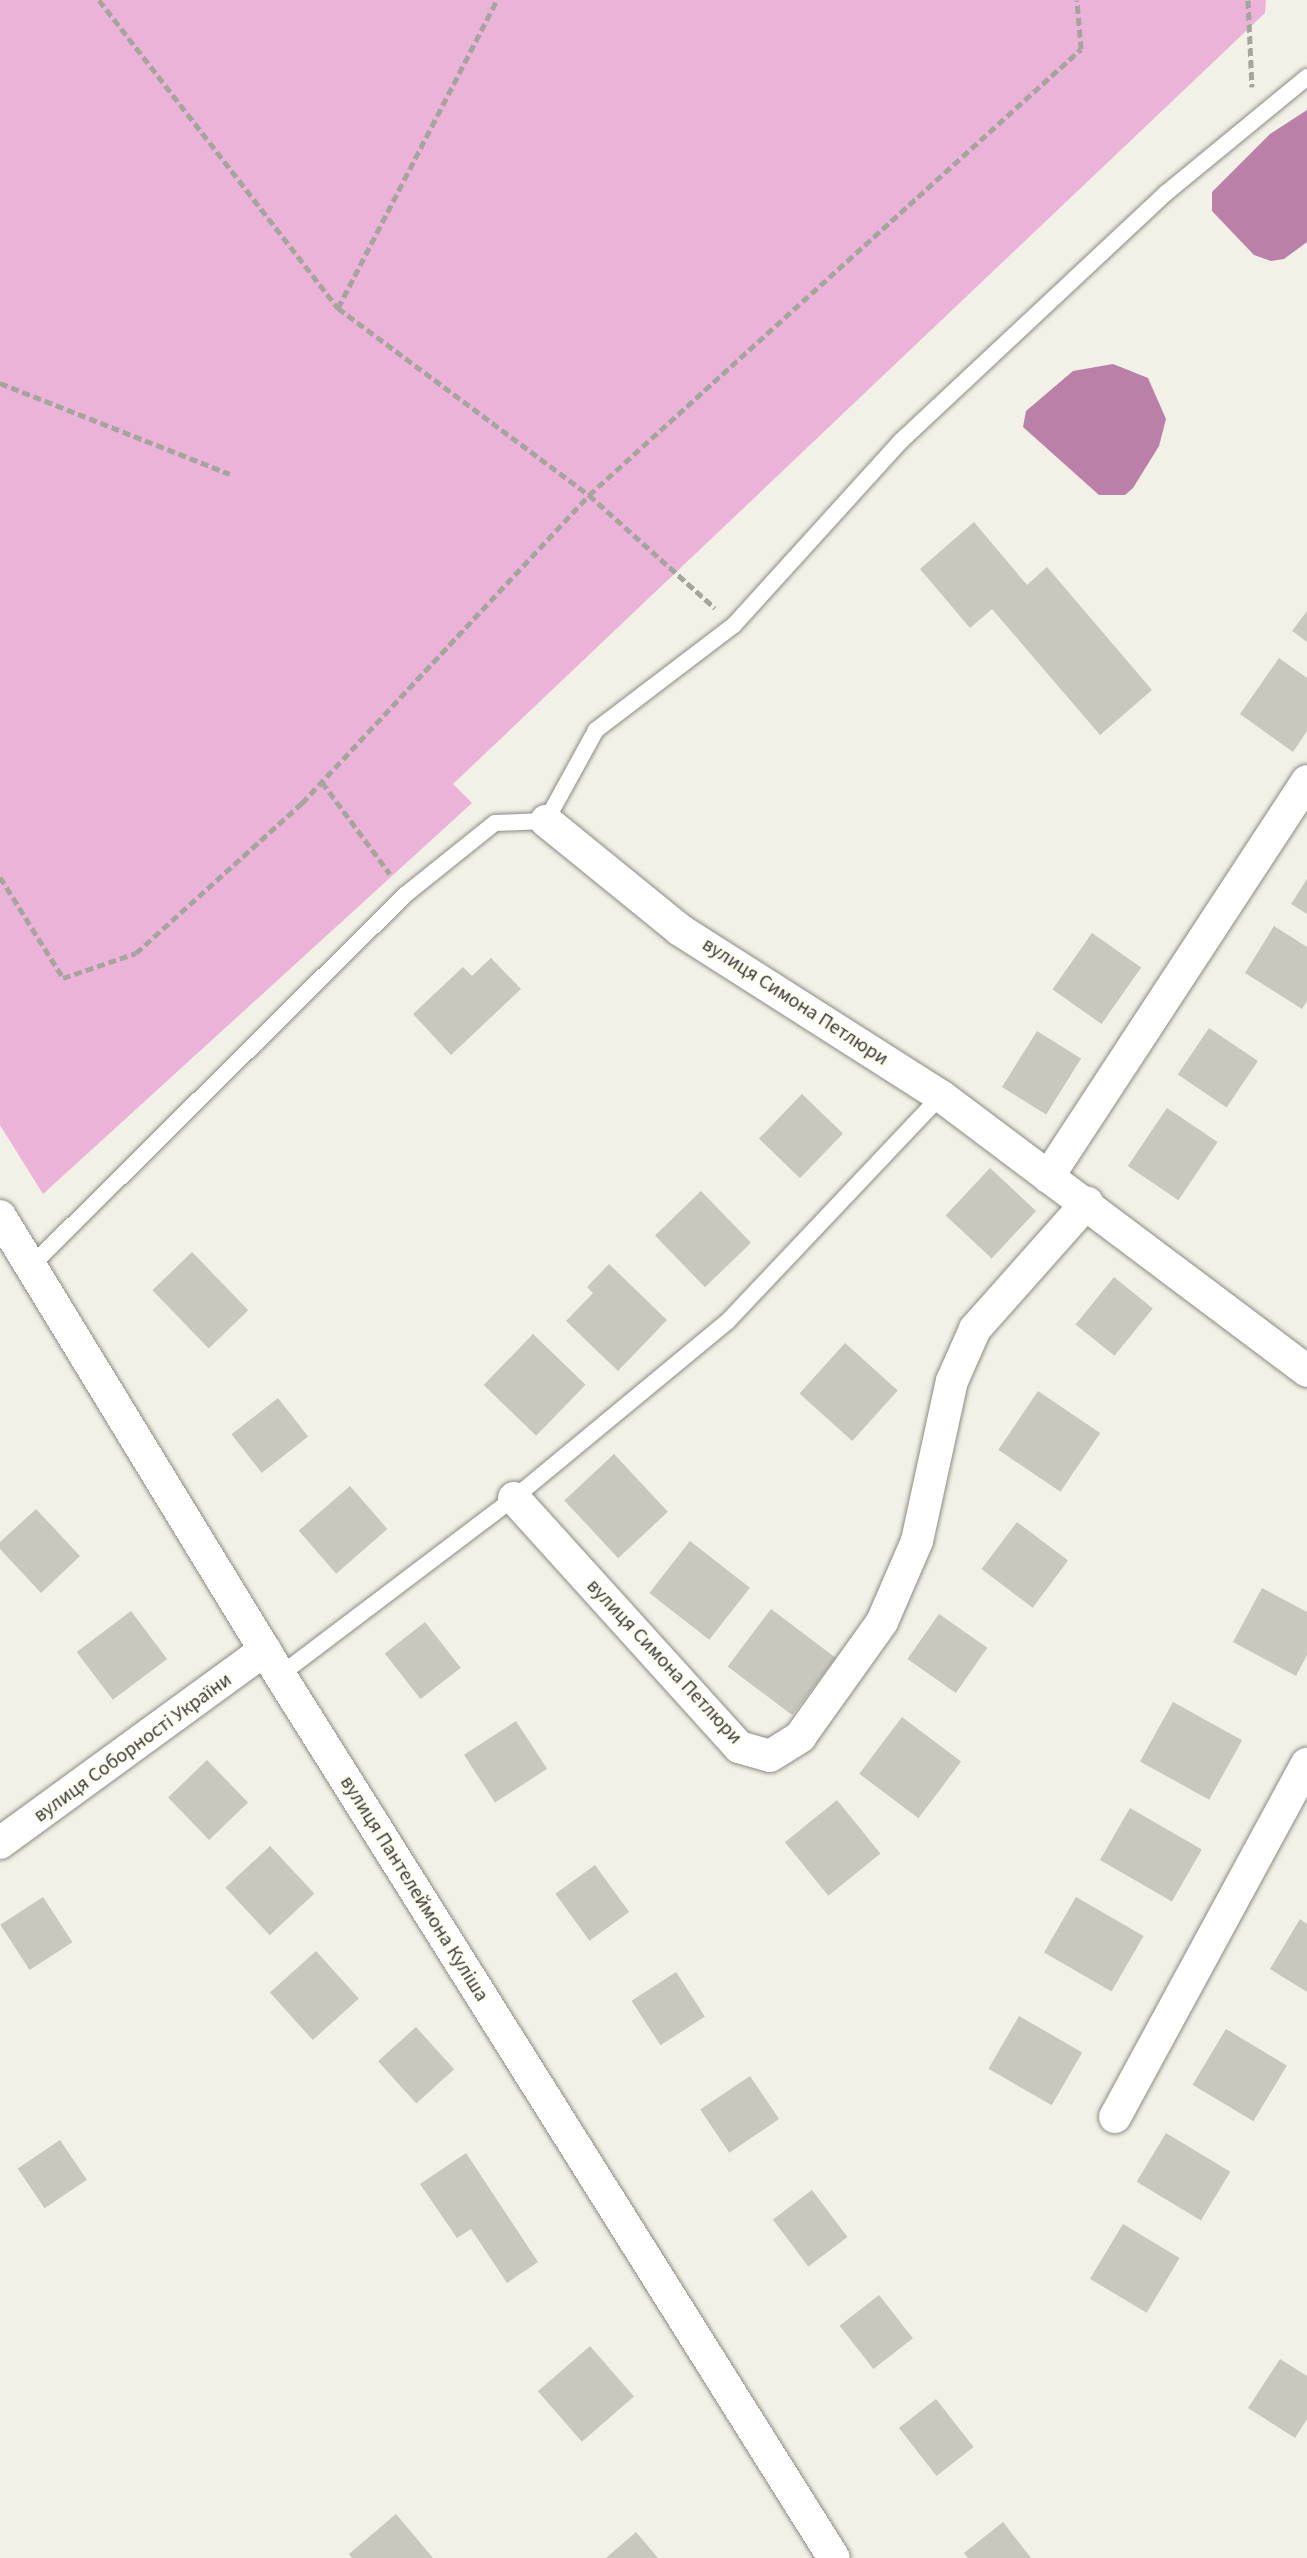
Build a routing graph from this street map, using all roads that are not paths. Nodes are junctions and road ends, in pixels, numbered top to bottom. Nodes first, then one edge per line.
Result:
1 (1307, 77) edge
2 (1307, 781) edge
3 (546, 821) junction
4 (941, 1096) junction
5 (1048, 1177) junction
6 (1087, 1203) junction
7 (0, 1216) edge
8 (31, 1266) junction
9 (1307, 1371) edge
10 (514, 1498) junction
11 (273, 1663) junction
12 (1307, 1764) edge
13 (0, 1843) edge
14 (1115, 2117) dead end
15 (834, 2558) edge

1 - 3 lane
2 - 5 street
3 - 4 street, вулиця Симона Петлюри
3 - 8 lane
4 - 5 street, вулиця Симона Петлюри
4 - 10 lane
5 - 6 street, вулиця Симона Петлюри
6 - 9 street, вулиця Симона Петлюри
6 - 10 street, вулиця Симона Петлюри
7 - 8 street, вулиця Пантелеймона Куліша
8 - 11 street, вулиця Пантелеймона Куліша
10 - 11 lane
11 - 13 street, вулиця Соборності України
11 - 15 street, вулиця Пантелеймона Куліша
12 - 14 street

